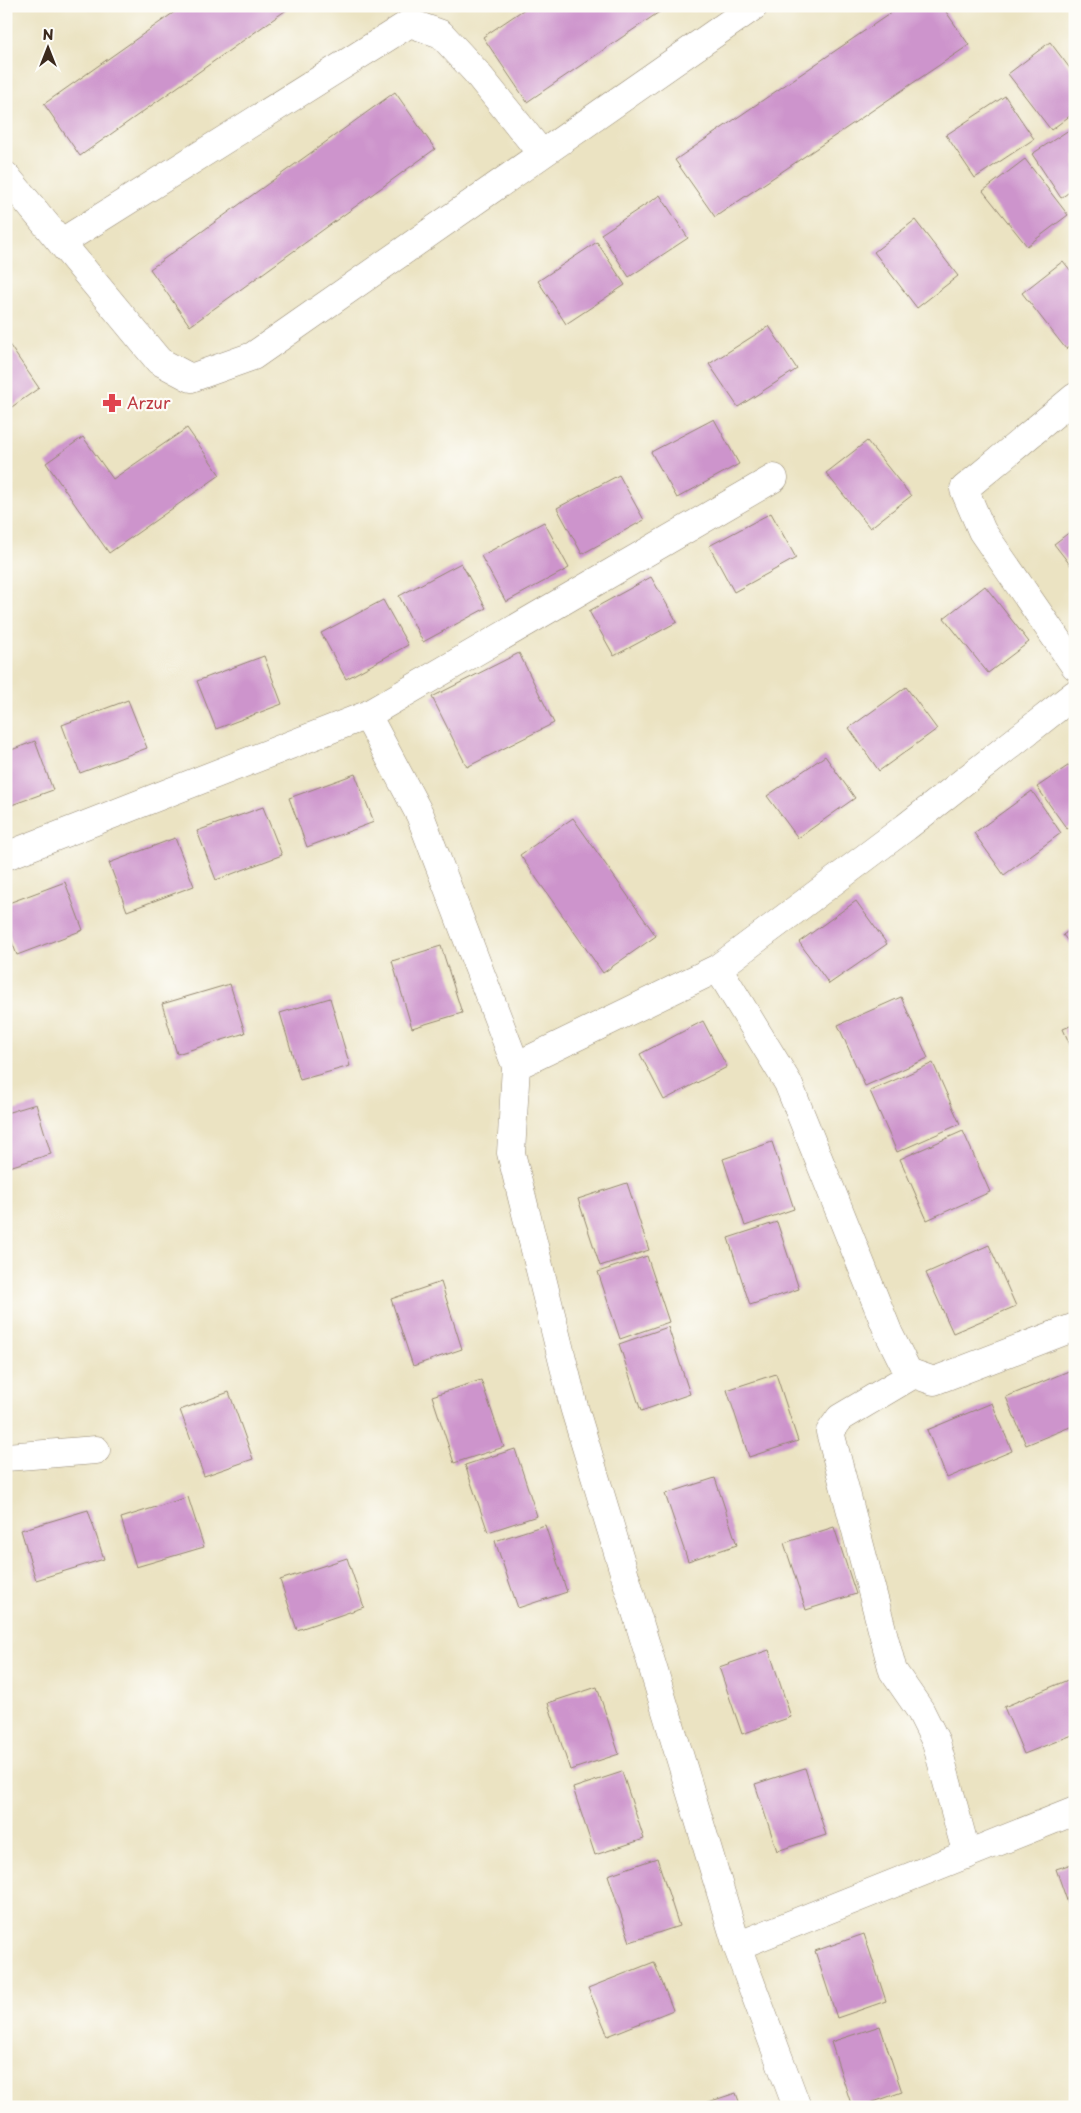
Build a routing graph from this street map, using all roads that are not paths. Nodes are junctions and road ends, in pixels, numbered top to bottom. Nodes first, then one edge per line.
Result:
1 (754, 6) edge
2 (542, 154) junction
3 (6, 176) edge
4 (62, 242) junction
5 (1075, 397) edge
6 (774, 478) dead end
7 (1075, 666) edge
8 (1075, 694) edge
9 (367, 715) junction
10 (6, 856) edge
11 (718, 968) junction
12 (516, 1066) junction
13 (1075, 1327) edge
14 (914, 1374) junction
15 (96, 1450) dead end
16 (6, 1457) edge
17 (1075, 1812) edge
18 (967, 1855) junction
19 (738, 1946) junction
20 (797, 2107) edge

1 - 2 street
2 - 4 street
2 - 4 street
3 - 4 street
5 - 7 street
6 - 9 street
8 - 11 street
9 - 10 street
9 - 12 street
11 - 12 street
11 - 14 street
12 - 19 street
13 - 14 street
14 - 18 street
15 - 16 street
17 - 18 street
18 - 19 street
19 - 20 street

